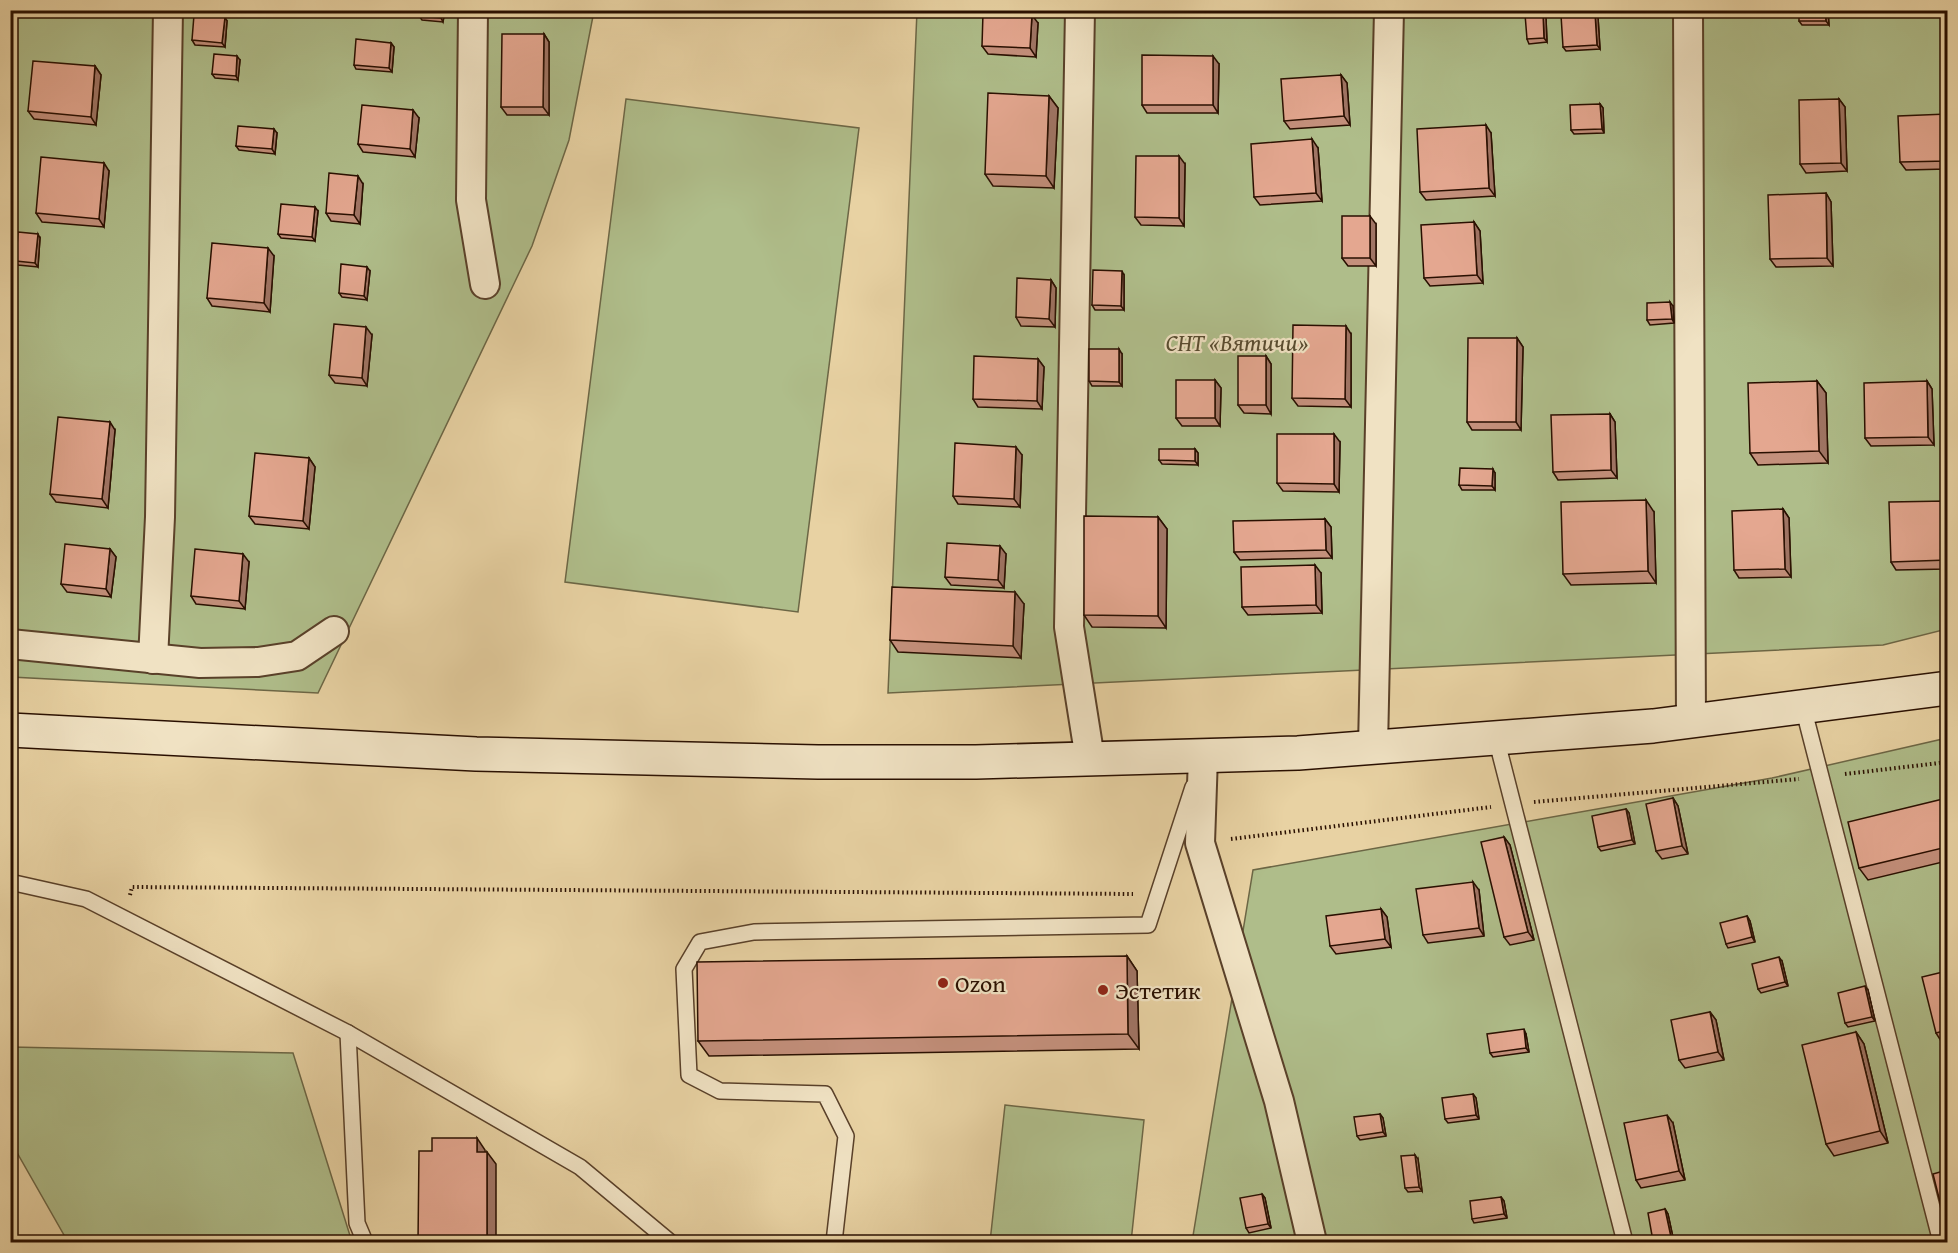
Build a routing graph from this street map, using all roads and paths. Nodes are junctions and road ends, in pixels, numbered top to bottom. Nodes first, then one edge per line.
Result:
1 (168, 10) edge
2 (473, 10) edge
3 (1080, 10) edge
4 (1389, 10) edge
5 (1688, 10) edge
6 (485, 284) dead end
7 (334, 631) dead end
8 (10, 644) edge
9 (153, 658) junction
10 (1947, 688) edge
11 (1803, 707) junction
12 (1691, 721) junction
13 (10, 730) edge
14 (1496, 738) junction
15 (1373, 747) junction
16 (1203, 756) junction
17 (1090, 759) junction
18 (1947, 762) edge
19 (1821, 777) junction
20 (1513, 804) junction
21 (1200, 843) junction
22 (10, 882) edge
23 (1158, 894) junction
24 (127, 920) junction
25 (348, 1033) junction
26 (366, 1242) edge
27 (670, 1242) edge
28 (834, 1242) edge
29 (1312, 1242) edge
30 (1626, 1242) edge
31 (1941, 1242) edge

1 - 9 street
2 - 6 street
3 - 17 street
4 - 15 street
5 - 12 street
7 - 9 street
8 - 9 street
10 - 11 main road
11 - 12 main road
11 - 19 lane
12 - 14 main road
13 - 17 main road
14 - 15 main road
14 - 20 lane
15 - 16 main road
16 - 17 main road
16 - 21 street
16 - 23 lane
18 - 19 path
19 - 20 path
19 - 31 lane
20 - 21 path
20 - 30 lane
21 - 29 street
22 - 24 lane
23 - 24 path
23 - 28 lane
24 - 25 lane
25 - 26 lane
25 - 27 lane

